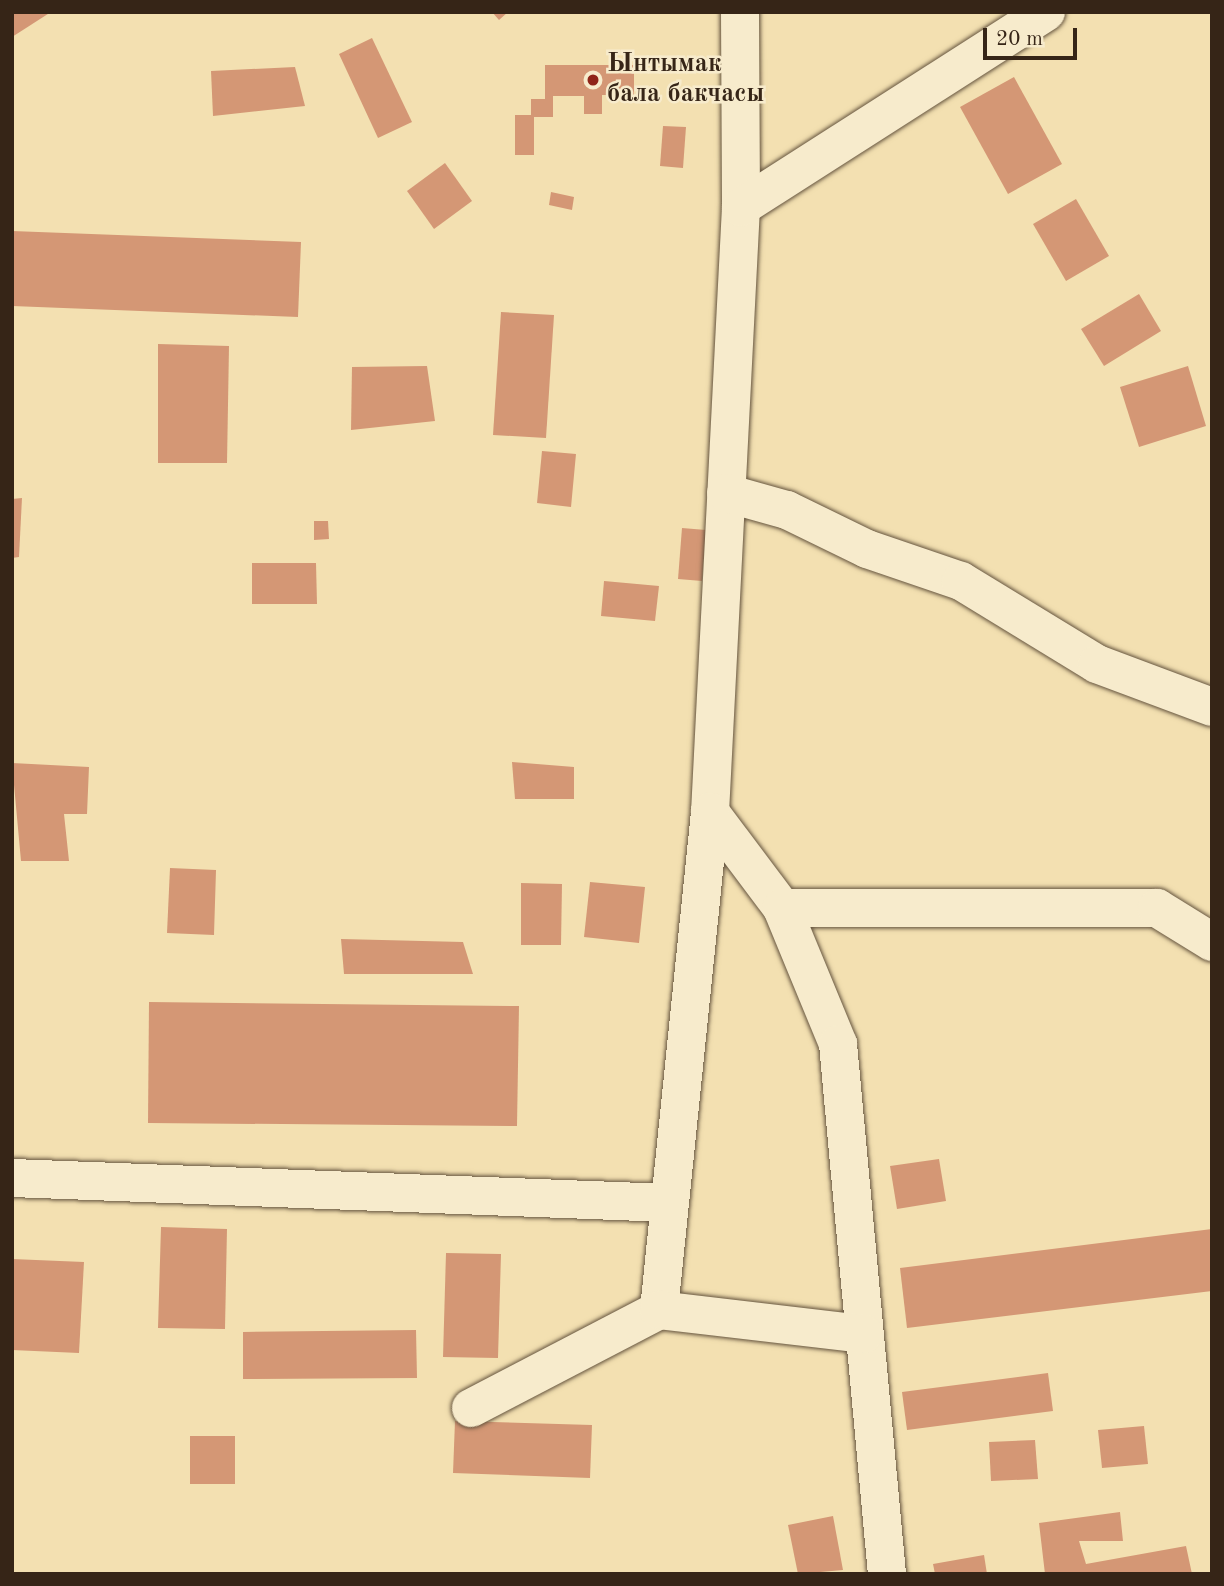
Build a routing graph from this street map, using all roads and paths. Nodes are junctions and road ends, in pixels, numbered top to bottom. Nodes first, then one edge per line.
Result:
1 (740, 12) edge
2 (1046, 12) edge
3 (741, 207) junction
4 (726, 492) junction
5 (1212, 707) edge
6 (710, 812) junction
7 (782, 908) junction
8 (1212, 942) edge
9 (12, 1178) edge
10 (670, 1203) junction
11 (659, 1310) junction
12 (864, 1334) junction
13 (471, 1408) dead end
14 (887, 1574) edge

1 - 3 street
2 - 3 street
3 - 4 street
4 - 5 street
4 - 6 street
6 - 7 street
6 - 10 street
7 - 8 street
7 - 12 street
9 - 10 street
10 - 11 street
11 - 12 street
11 - 13 street
12 - 14 street

